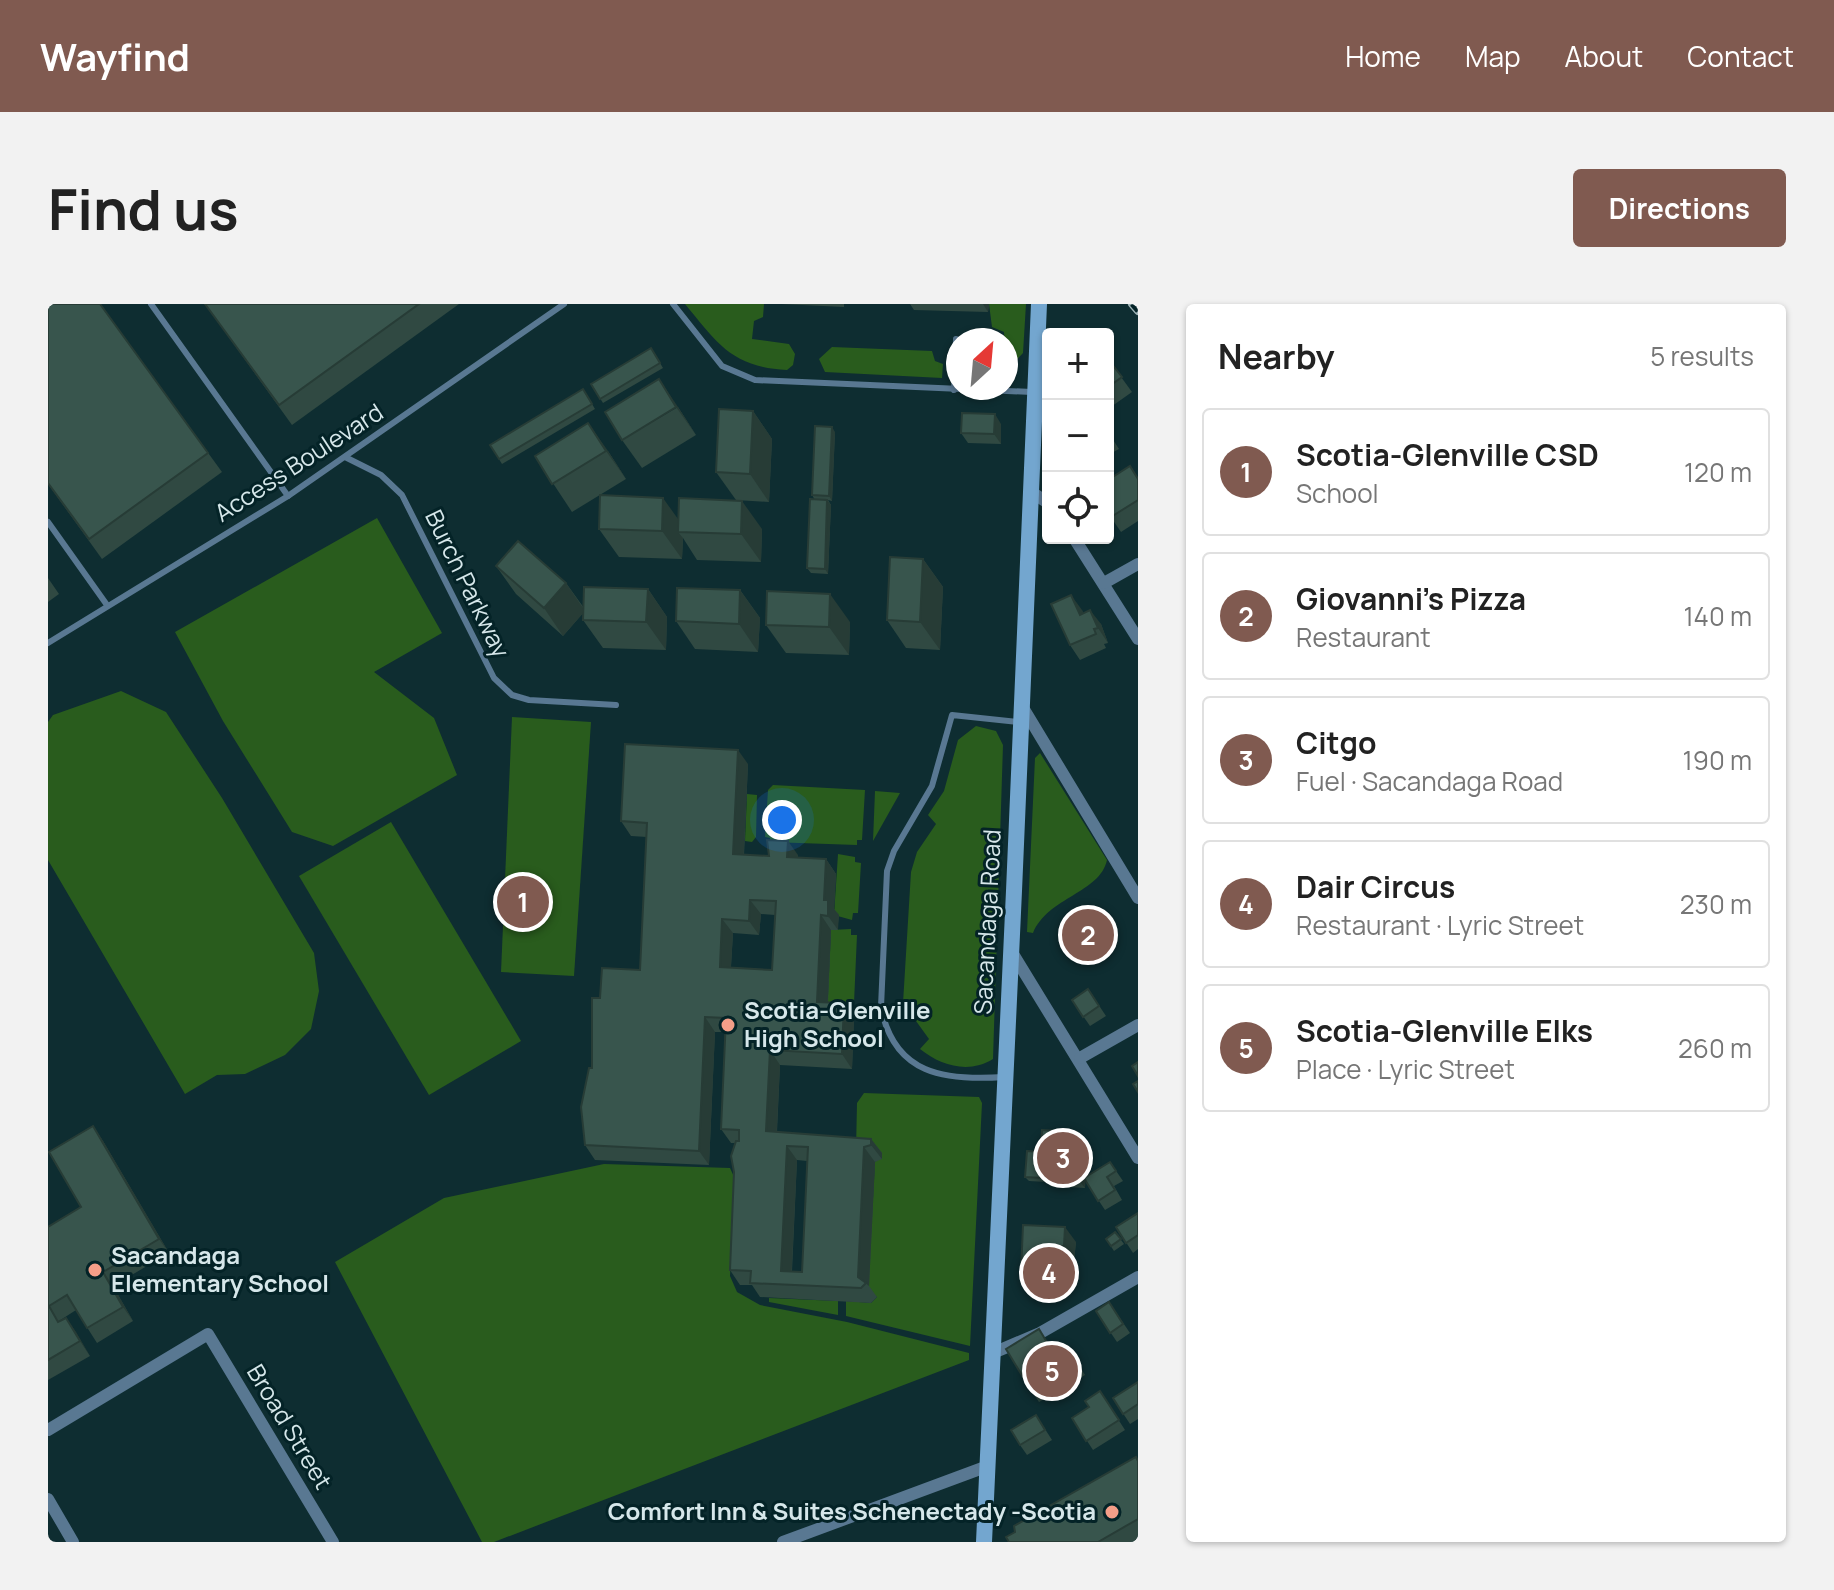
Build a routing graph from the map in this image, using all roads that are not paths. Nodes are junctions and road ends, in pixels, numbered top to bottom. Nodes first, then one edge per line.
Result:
1 (151, 304) edge
2 (564, 304) edge
3 (673, 304) edge
4 (1039, 304) edge
5 (946, 390) edge
6 (1018, 392) edge
7 (1035, 392) junction
8 (345, 457) junction
9 (1033, 493) junction
10 (288, 496) junction
11 (1042, 499) edge
12 (48, 522) edge
13 (1078, 544) edge
14 (1138, 564) edge
15 (1104, 583) junction
16 (107, 605) junction
17 (1138, 639) edge
18 (48, 643) edge
19 (1020, 704) junction
20 (616, 705) dead end
21 (1019, 722) junction
22 (1138, 898) edge
23 (1013, 954) junction
24 (1138, 1025) edge
25 (1080, 1058) junction
26 (1004, 1077) junction
27 (1138, 1158) edge
28 (1138, 1277) edge
29 (993, 1353) junction
30 (48, 1430) edge
31 (988, 1466) junction
32 (48, 1499) edge
33 (73, 1542) edge
34 (333, 1542) edge
35 (783, 1542) edge
36 (984, 1542) edge

1 - 10 lane
2 - 8 lane, Access Boulevard
3 - 5 lane
4 - 7 main road, Sacandaga Road
6 - 7 lane
7 - 9 main road, Sacandaga Road
8 - 10 lane, Access Boulevard
8 - 20 lane, Burch Parkway
9 - 11 street
9 - 19 main road, Sacandaga Road
10 - 16 lane, Access Boulevard
12 - 16 lane
13 - 15 street
14 - 15 street
15 - 17 street
16 - 18 lane, Access Boulevard
19 - 21 main road, Sacandaga Road
19 - 22 street
21 - 23 main road, Sacandaga Road
21 - 26 lane
23 - 25 street
23 - 26 main road, Sacandaga Road
24 - 25 street
25 - 27 street
26 - 29 main road, Sacandaga Road
28 - 29 street
29 - 31 main road, Sacandaga Road
30 - 34 street, Broad Street
31 - 35 street
31 - 36 main road, Sacandaga Road
32 - 33 street

